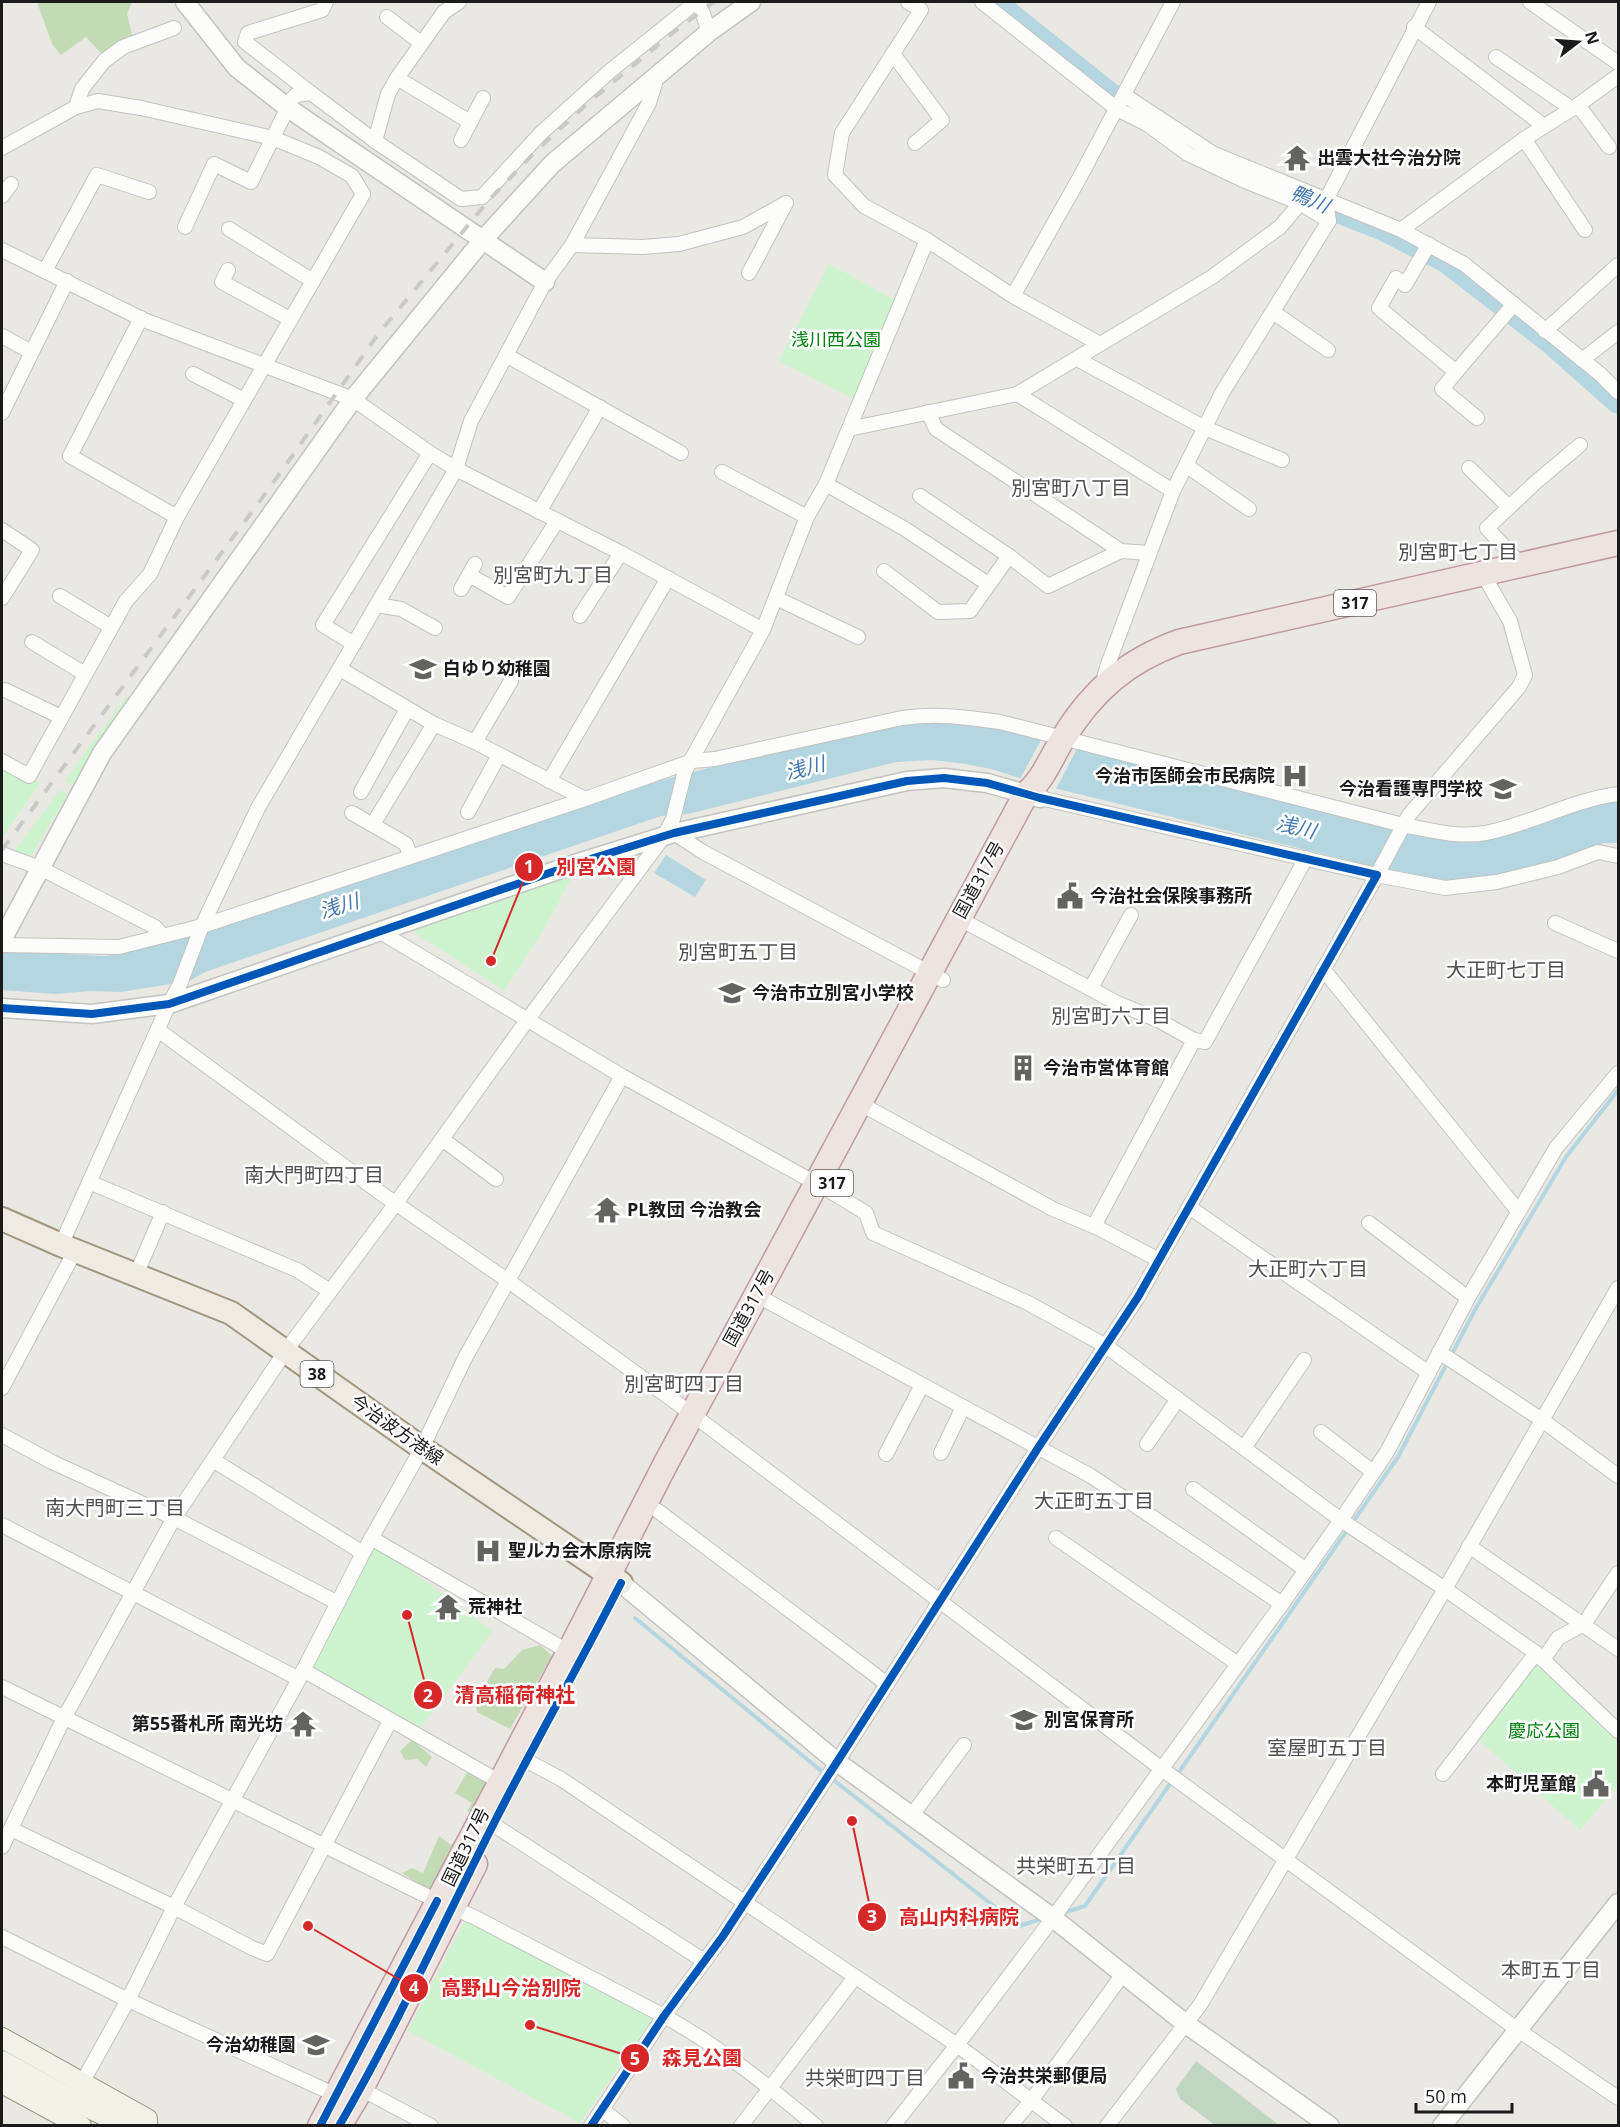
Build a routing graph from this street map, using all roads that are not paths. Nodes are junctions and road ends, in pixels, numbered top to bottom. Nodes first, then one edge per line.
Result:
1 (185, 2) edge
2 (326, 2) edge
3 (459, 2) edge
4 (697, 2) edge
5 (752, 2) edge
6 (908, 2) edge
7 (982, 2) edge
8 (1173, 2) edge
9 (1429, 2) edge
10 (1530, 2) edge
11 (387, 17) dead end
12 (1414, 27) junction
13 (174, 28) dead end
14 (709, 32) junction
15 (422, 44) junction
16 (892, 54) junction
17 (1496, 57) dead end
18 (1618, 63) edge
19 (1618, 76) edge
20 (657, 77) junction
21 (397, 78) junction
22 (311, 93) junction
23 (1124, 95) junction
24 (483, 98) dead end
25 (76, 107) junction
26 (1575, 107) junction
27 (288, 108) junction
28 (1117, 110) junction
29 (470, 122) junction
30 (1544, 126) junction
31 (273, 138) junction
32 (1524, 139) junction
33 (461, 140) dead end
34 (375, 141) junction
35 (915, 142) dead end
36 (1610, 147) dead end
37 (2, 148) edge
38 (11, 184) dead end
39 (149, 192) dead end
40 (2, 196) edge
41 (1304, 198) junction
42 (1326, 200) junction
43 (1329, 221) junction
44 (185, 227) dead end
45 (229, 229) dead end
46 (1401, 230) junction
47 (1585, 230) dead end
48 (927, 240) junction
49 (482, 241) junction
50 (1429, 244) junction
51 (572, 245) junction
52 (2, 250) edge
53 (1618, 265) edge
54 (228, 270) dead end
55 (45, 271) junction
56 (749, 273) dead end
57 (313, 280) junction
58 (67, 281) junction
59 (544, 282) junction
60 (1013, 296) junction
61 (1514, 304) junction
62 (1273, 312) junction
63 (141, 318) junction
64 (290, 319) junction
65 (1545, 331) junction
66 (1618, 332) edge
67 (2, 336) edge
68 (1100, 344) junction
69 (1328, 350) dead end
70 (31, 352) junction
71 (506, 355) junction
72 (1077, 359) junction
73 (1582, 360) junction
74 (264, 365) junction
75 (1456, 372) junction
76 (193, 374) dead end
77 (1618, 392) edge
78 (1017, 394) junction
79 (353, 399) junction
80 (244, 400) junction
81 (600, 407) junction
82 (928, 412) junction
83 (2, 413) edge
84 (1477, 418) dead end
85 (1205, 428) junction
86 (849, 429) junction
87 (1580, 445) dead end
88 (430, 453) junction
89 (681, 453) dead end
90 (1282, 460) dead end
91 (1187, 466) junction
92 (1469, 468) dead end
93 (456, 469) junction
94 (722, 472) dead end
95 (826, 484) junction
96 (1173, 491) junction
97 (920, 496) dead end
98 (1509, 507) junction
99 (1249, 509) dead end
100 (539, 512) junction
101 (177, 517) junction
102 (807, 517) junction
103 (557, 521) junction
104 (2, 530) edge
105 (1618, 543) edge
106 (1121, 551) junction
107 (621, 553) junction
108 (1149, 553) junction
109 (1009, 556) junction
110 (1521, 566) junction
111 (884, 571) dead end
112 (1483, 574) junction
113 (668, 578) junction
114 (988, 584) junction
115 (461, 589) dead end
116 (60, 596) dead end
117 (2, 598) edge
118 (776, 598) junction
119 (377, 605) junction
120 (579, 616) dead end
121 (111, 627) junction
122 (435, 628) dead end
123 (763, 630) junction
124 (858, 637) dead end
125 (32, 642) dead end
126 (354, 644) junction
127 (340, 669) junction
128 (85, 674) junction
129 (511, 681) dead end
130 (1102, 687) junction
131 (5, 690) dead end
132 (407, 709) junction
133 (61, 717) junction
134 (434, 724) junction
135 (1061, 741) junction
136 (475, 742) junction
137 (499, 755) junction
138 (2, 761) edge
139 (688, 766) junction
140 (549, 781) junction
141 (361, 792) dead end
142 (1035, 792) junction
143 (1618, 794) edge
144 (585, 799) junction
145 (468, 812) dead end
146 (352, 813) dead end
147 (373, 824) junction
148 (1402, 827) junction
149 (670, 829) junction
150 (2, 854) edge
151 (410, 856) junction
152 (1618, 856) edge
153 (1306, 858) junction
154 (40, 868) junction
155 (1378, 872) junction
156 (1131, 915) dead end
157 (965, 921) junction
158 (1555, 923) dead end
159 (200, 929) junction
160 (382, 933) junction
161 (163, 936) junction
162 (2, 940) edge
163 (2, 945) edge
164 (1618, 951) edge
165 (1323, 969) junction
166 (936, 976) junction
167 (1091, 988) junction
168 (169, 1004) junction
169 (2, 1008) edge
170 (528, 1019) junction
171 (158, 1030) junction
172 (1194, 1040) junction
173 (1618, 1073) edge
174 (622, 1076) junction
175 (866, 1107) junction
176 (442, 1139) junction
177 (496, 1179) dead end
178 (89, 1182) junction
179 (822, 1187) junction
180 (396, 1203) junction
181 (1189, 1207) junction
182 (1518, 1211) junction
183 (163, 1212) junction
184 (2, 1219) edge
185 (1369, 1223) dead end
186 (1094, 1226) junction
187 (68, 1248) junction
188 (1159, 1260) junction
189 (136, 1275) junction
190 (507, 1280) junction
191 (1618, 1288) edge
192 (330, 1291) junction
193 (1468, 1298) junction
194 (763, 1299) junction
195 (1106, 1346) junction
196 (285, 1352) junction
197 (1439, 1352) junction
198 (1304, 1360) dead end
199 (1429, 1373) junction
200 (922, 1385) junction
201 (2, 1388) edge
202 (1178, 1399) junction
203 (963, 1407) junction
204 (698, 1419) junction
205 (1542, 1420) junction
206 (1321, 1432) dead end
207 (2, 1435) edge
208 (1147, 1444) dead end
209 (422, 1448) junction
210 (1038, 1448) junction
211 (1244, 1448) junction
212 (941, 1453) dead end
213 (886, 1454) dead end
214 (213, 1460) junction
215 (1374, 1472) junction
216 (1618, 1476) edge
217 (1193, 1489) dead end
218 (658, 1511) junction
219 (174, 1518) junction
220 (1341, 1520) junction
221 (2, 1525) edge
222 (371, 1538) junction
223 (1056, 1538) dead end
224 (1469, 1546) junction
225 (363, 1553) junction
226 (1306, 1570) junction
227 (1618, 1574) edge
228 (615, 1578) junction
229 (1445, 1589) junction
230 (134, 1592) junction
231 (940, 1601) junction
232 (338, 1603) junction
233 (1282, 1604) junction
234 (1584, 1624) junction
235 (1618, 1649) edge
236 (569, 1652) junction
237 (1539, 1656) junction
238 (1238, 1664) junction
239 (301, 1674) junction
240 (887, 1684) junction
241 (2, 1687) edge
242 (64, 1719) junction
243 (390, 1721) junction
244 (1618, 1731) edge
245 (964, 1745) dead end
246 (527, 1761) junction
247 (837, 1761) junction
248 (1162, 1769) junction
249 (1443, 1774) dead end
250 (500, 1782) junction
251 (232, 1800) junction
252 (912, 1815) junction
253 (494, 1825) junction
254 (10, 1829) junction
255 (324, 1845) junction
256 (2, 1847) edge
257 (1286, 1859) junction
258 (743, 1902) junction
259 (1618, 1903) edge
260 (446, 1905) junction
261 (174, 1907) junction
262 (1053, 1918) junction
263 (2, 1937) edge
264 (704, 1962) junction
265 (1123, 1974) junction
266 (855, 1977) junction
267 (128, 2000) junction
268 (664, 2016) junction
269 (1186, 2024) junction
270 (1518, 2030) junction
271 (2, 2038) edge
272 (957, 2045) junction
273 (2, 2061) edge
274 (2, 2082) edge
275 (770, 2088) junction
276 (361, 2089) junction
277 (77, 2092) junction
278 (336, 2095) junction
279 (1618, 2098) edge
280 (1031, 2101) junction
281 (603, 2110) junction
282 (1443, 2125) edge
283 (81, 2126) edge
284 (126, 2126) edge
285 (147, 2126) edge
286 (320, 2126) edge
287 (339, 2126) edge
288 (431, 2126) edge
289 (591, 2126) edge
290 (623, 2126) edge
291 (741, 2126) edge
292 (816, 2126) edge
293 (893, 2126) edge
294 (1010, 2126) edge
295 (1065, 2126) edge
296 (1107, 2126) edge
297 (1330, 2126) edge

1 - 27 street
2 - 22 street
3 - 15 street
4 - 14 street
4 - 34 street
5 - 14 street
6 - 16 street
7 - 28 street
8 - 23 street
9 - 12 street
10 - 18 street
11 - 15 street
12 - 30 street
12 - 42 street
13 - 25 street
14 - 20 street
15 - 21 street
16 - 35 street
16 - 48 street
17 - 26 street
19 - 26 street
20 - 49 street
20 - 51 street
21 - 29 street
21 - 34 street
22 - 27 street
22 - 34 street
23 - 28 street
23 - 41 street
24 - 29 street
25 - 31 street
25 - 37 street
26 - 30 street
26 - 36 street
27 - 31 street
27 - 49 street
28 - 41 street
28 - 60 street
29 - 33 street
30 - 32 street
31 - 44 street
31 - 57 street
32 - 46 street
32 - 47 street
38 - 40 street
39 - 55 street
41 - 42 street
41 - 43 street
41 - 68 street
42 - 43 street
42 - 46 street
43 - 62 street
45 - 57 street
46 - 50 street
48 - 60 street
48 - 86 street
49 - 59 street
49 - 79 street
50 - 61 street
50 - 75 street
51 - 56 street
51 - 59 street
52 - 55 street
53 - 65 street
54 - 64 street
55 - 58 street
57 - 64 street
58 - 63 street
58 - 70 street
59 - 71 street
60 - 68 street
61 - 65 street
61 - 75 street
62 - 69 street
62 - 85 street
63 - 74 street
63 - 101 street
64 - 74 street
65 - 73 street
66 - 73 street
67 - 70 street
68 - 72 street
70 - 83 street
71 - 81 street
71 - 93 street
72 - 78 street
72 - 85 street
73 - 77 street
74 - 79 street
74 - 80 street
75 - 84 street
76 - 80 street
78 - 82 street
78 - 96 street
79 - 88 street
79 - 154 street
80 - 101 street
81 - 89 street
81 - 100 street
82 - 86 street
82 - 106 street
85 - 90 street
85 - 91 street
86 - 95 street
87 - 98 street
88 - 93 street
88 - 126 street
91 - 96 street
91 - 99 street
92 - 98 street
93 - 100 street
93 - 119 street
94 - 102 street
95 - 102 street
95 - 114 street
96 - 108 street
97 - 109 street
98 - 110 street
100 - 103 street
101 - 121 street
102 - 118 street
103 - 107 street
103 - 115 street
104 - 117 street
105 - 110 highway, 国道317号 / 317
106 - 108 street
106 - 109 street
107 - 113 street
107 - 120 street
108 - 130 street
109 - 114 street
110 - 112 highway, 国道317号 / 317
111 - 114 street
112 - 130 highway, 国道317号 / 317
112 - 148 street
113 - 123 street
113 - 140 street
116 - 121 street
118 - 123 street
118 - 124 street
119 - 122 street
119 - 126 street
121 - 128 street
123 - 139 street
125 - 128 street
126 - 127 street
127 - 132 street
127 - 159 street
128 - 133 street
129 - 136 street
130 - 135 highway, 国道317号 / 317
131 - 133 street
132 - 134 street
132 - 141 street
133 - 138 street
134 - 136 street
134 - 147 street
135 - 139 street
135 - 142 highway, 国道317号 / 317
135 - 148 street
136 - 137 street
137 - 140 street
137 - 145 street
139 - 144 street
139 - 149 street
140 - 144 street
142 - 149 street
142 - 153 street
142 - 157 highway, 国道317号 / 317
143 - 148 street
144 - 151 street
146 - 147 street
147 - 151 street
148 - 155 street
149 - 160 street
149 - 166 street
149 - 170 street
150 - 154 street
151 - 159 street
152 - 155 street
153 - 155 street
153 - 172 street
154 - 161 street
154 - 162 street
155 - 165 street
156 - 167 street
157 - 166 highway, 国道317号 / 317
157 - 167 street
158 - 164 street
159 - 161 street
159 - 168 street
160 - 168 street
160 - 170 street
161 - 163 street
165 - 181 street
165 - 182 street
166 - 175 highway, 国道317号 / 317
167 - 172 street
168 - 169 street
168 - 171 street
170 - 174 street
170 - 176 street
171 - 178 street
171 - 180 street
172 - 186 street
173 - 182 street
174 - 179 street
174 - 190 street
175 - 179 highway, 国道317号 / 317
175 - 186 street
176 - 177 street
176 - 180 street
178 - 183 street
178 - 187 street
179 - 194 highway, 国道317号 / 317
179 - 195 street
180 - 190 street
180 - 192 street
181 - 188 street
181 - 199 street
182 - 193 street
183 - 189 street
183 - 192 street
184 - 187 main road, 今治波方港線 / 38
185 - 193 street
186 - 188 street
187 - 189 main road, 今治波方港線 / 38
187 - 201 street
188 - 195 street
189 - 196 main road, 今治波方港線 / 38
190 - 204 street
190 - 209 street
191 - 205 street
192 - 196 street
193 - 197 street
194 - 200 street
194 - 204 highway, 国道317号 / 317
195 - 202 street
195 - 210 street
196 - 209 main road, 今治波方港線 / 38
196 - 214 street
197 - 199 street
197 - 205 street
198 - 211 street
199 - 215 street
200 - 203 street
200 - 213 street
202 - 208 street
202 - 211 street
203 - 210 street
203 - 212 street
204 - 218 highway, 国道317号 / 317
204 - 228 highway, 国道317号 / 317
204 - 231 street
205 - 216 street
205 - 224 street
206 - 215 street
207 - 219 street
209 - 222 street
209 - 228 main road, 今治波方港線 / 38
210 - 231 street
210 - 233 street
211 - 220 street
214 - 219 street
214 - 225 street
215 - 220 street
217 - 226 street
218 - 228 highway, 国道317号 / 317
218 - 240 street
219 - 230 street
219 - 232 street
220 - 226 street
220 - 229 street
221 - 230 street
222 - 225 street
222 - 236 street
223 - 238 street
224 - 229 street
224 - 234 street
225 - 232 street
226 - 233 street
227 - 234 street
228 - 236 highway, 国道317号 / 317
228 - 246 highway, 国道317号 / 317
228 - 247 street
229 - 237 street
229 - 257 street
230 - 239 street
230 - 242 street
231 - 240 street
231 - 248 street
232 - 239 street
233 - 238 street
234 - 235 street
234 - 237 street
236 - 250 highway, 国道317号 / 317
237 - 244 street
237 - 249 street
238 - 248 street
239 - 243 street
239 - 251 street
240 - 247 street
241 - 242 street
242 - 251 street
242 - 254 street
243 - 250 street
243 - 255 street
245 - 252 street
246 - 253 highway, 国道317号 / 317
246 - 258 street
247 - 252 street
247 - 258 street
248 - 257 street
248 - 262 street
250 - 260 highway, 国道317号 / 317
251 - 255 street
251 - 261 street
252 - 262 street
253 - 260 highway, 国道317号 / 317
253 - 264 street
254 - 256 street
254 - 261 street
255 - 260 street
255 - 261 street
257 - 269 street
257 - 270 street
258 - 264 street
258 - 266 street
259 - 270 street
260 - 268 street
260 - 276 highway, 国道317号 / 317
260 - 278 highway, 国道317号 / 317
261 - 267 street
262 - 265 street
262 - 272 street
263 - 267 street
264 - 268 street
265 - 269 street
265 - 280 street
266 - 272 street
266 - 275 street
267 - 277 street
267 - 278 street
268 - 275 street
268 - 281 street
269 - 296 street
269 - 297 street
270 - 279 street
270 - 282 street
271 - 277 main road
272 - 280 street
272 - 293 street
273 - 277 main road
274 - 283 main road
275 - 291 street
275 - 292 street
276 - 287 highway, 国道317号 / 317
276 - 288 street
277 - 284 main road
277 - 285 main road
278 - 286 highway, 国道317号 / 317
280 - 294 street
280 - 295 street
281 - 289 street
281 - 290 street

